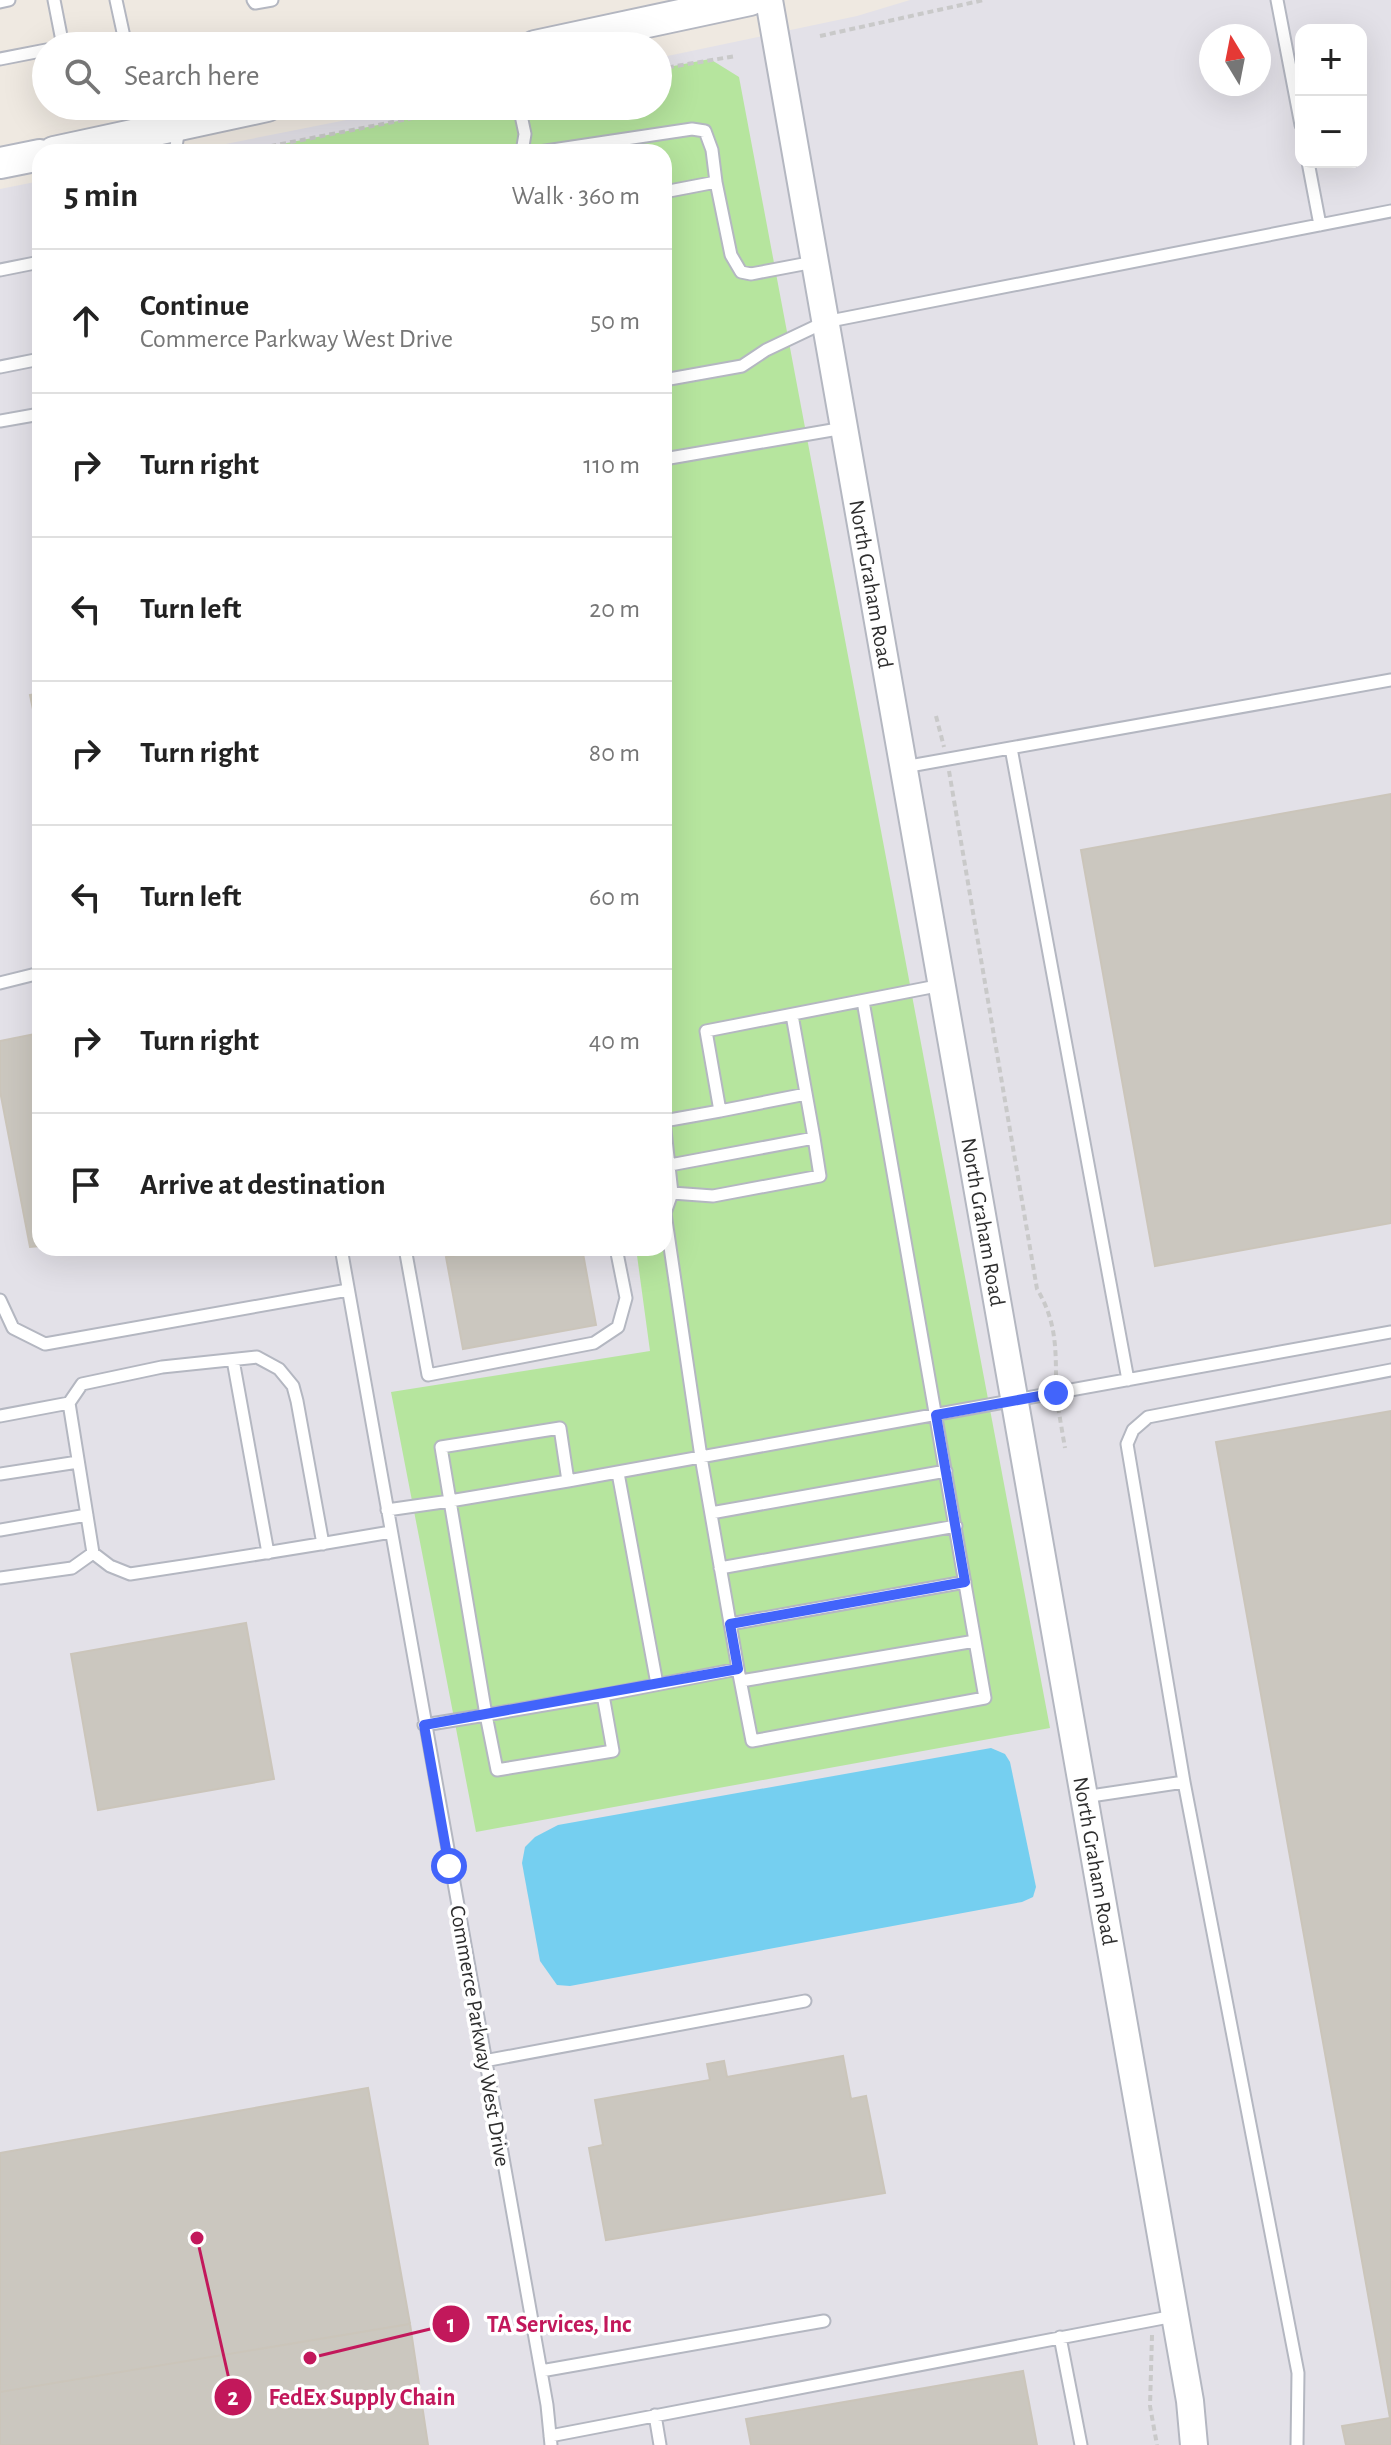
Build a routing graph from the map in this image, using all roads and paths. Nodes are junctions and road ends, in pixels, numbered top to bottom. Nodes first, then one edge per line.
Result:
1 (9, 0) edge
2 (54, 0) edge
3 (116, 0) edge
4 (253, 0) edge
5 (272, 0) edge
6 (750, 0) edge
7 (769, 0) edge
8 (984, 0) edge
9 (1277, 0) edge
10 (0, 2) edge
11 (60, 32) edge
12 (123, 32) edge
13 (600, 32) edge
14 (820, 36) dead end
15 (32, 53) edge
16 (736, 56) dead end
17 (0, 59) edge
18 (672, 67) edge
19 (1295, 96) edge
20 (229, 120) edge
21 (403, 120) edge
22 (522, 120) edge
23 (131, 132) edge
24 (177, 139) edge
25 (85, 144) edge
26 (282, 144) edge
27 (523, 144) edge
28 (592, 144) edge
29 (32, 157) edge
30 (0, 163) edge
31 (1309, 168) edge
32 (716, 182) junction
33 (672, 190) edge
34 (1391, 211) edge
35 (1320, 225) junction
36 (814, 262) junction
37 (32, 264) edge
38 (0, 270) edge
39 (825, 322) junction
40 (32, 361) edge
41 (0, 367) edge
42 (672, 379) edge
43 (32, 415) edge
44 (0, 421) edge
45 (844, 428) junction
46 (672, 458) edge
47 (1391, 680) edge
48 (936, 716) dead end
49 (1011, 748) junction
50 (947, 760) junction
51 (903, 767) junction
52 (32, 975) edge
53 (0, 983) edge
54 (942, 985) junction
55 (863, 1001) junction
56 (792, 1015) junction
57 (806, 1094) junction
58 (720, 1111) junction
59 (672, 1120) edge
60 (814, 1138) junction
61 (672, 1165) edge
62 (672, 1193) edge
63 (342, 1256) edge
64 (406, 1256) edge
65 (618, 1256) edge
66 (671, 1256) edge
67 (348, 1290) junction
68 (0, 1300) edge
69 (1391, 1332) edge
70 (233, 1360) junction
71 (1391, 1370) edge
72 (1128, 1380) junction
73 (1056, 1393) junction
74 (1014, 1401) junction
75 (69, 1403) junction
76 (936, 1415) junction
77 (0, 1416) edge
78 (1065, 1448) dead end
79 (701, 1457) junction
80 (78, 1462) junction
81 (946, 1471) junction
82 (618, 1473) junction
83 (0, 1474) edge
84 (568, 1481) junction
85 (450, 1501) junction
86 (387, 1510) junction
87 (711, 1513) junction
88 (87, 1515) junction
89 (956, 1526) junction
90 (0, 1530) edge
91 (391, 1532) junction
92 (323, 1544) junction
93 (93, 1553) junction
94 (268, 1553) junction
95 (720, 1568) junction
96 (0, 1578) edge
97 (965, 1582) junction
98 (730, 1624) junction
99 (975, 1641) junction
100 (739, 1675) junction
101 (657, 1684) junction
102 (603, 1695) junction
103 (486, 1715) junction
104 (424, 1725) junction
105 (1184, 1782) junction
106 (1084, 1797) junction
107 (805, 2001) dead end
108 (484, 2061) junction
109 (1164, 2318) junction
110 (824, 2321) dead end
111 (1060, 2337) junction
112 (541, 2371) junction
113 (655, 2415) junction
114 (550, 2440) edge
115 (660, 2445) edge
116 (1081, 2445) edge
117 (1157, 2445) edge
118 (1194, 2445) edge
119 (1297, 2445) edge

1 - 10 lane
2 - 11 lane
3 - 12 lane
4 - 5 lane
6 - 13 main road
7 - 36 street, North Graham Road
8 - 14 path
9 - 19 lane
15 - 17 lane
16 - 18 path
20 - 24 main road
21 - 26 path
22 - 27 lane
23 - 24 main road
23 - 25 main road
28 - 32 lane
29 - 30 main road
31 - 35 lane
32 - 33 lane
32 - 36 lane
34 - 35 lane
35 - 39 lane
36 - 39 street, North Graham Road
37 - 38 lane
39 - 42 lane
39 - 45 street, North Graham Road
40 - 41 lane
43 - 44 lane
45 - 46 lane
45 - 51 street, North Graham Road
47 - 49 lane
48 - 50 path
49 - 50 lane
49 - 72 lane
50 - 51 lane
50 - 73 path
51 - 54 street, North Graham Road
52 - 53 lane
54 - 55 lane
54 - 74 street, North Graham Road
55 - 56 lane
55 - 76 lane
56 - 57 lane
56 - 58 lane
57 - 58 lane
57 - 60 lane
58 - 59 lane
60 - 61 lane
60 - 62 lane
63 - 67 lane, Commerce Parkway West Drive
64 - 65 lane
66 - 79 lane
67 - 68 lane
67 - 86 lane, Commerce Parkway West Drive
69 - 72 lane
70 - 75 lane
70 - 92 lane
70 - 94 lane
71 - 105 lane
72 - 73 lane
73 - 74 lane
73 - 78 path
74 - 76 lane
74 - 106 street, North Graham Road
75 - 77 lane
75 - 80 lane
76 - 79 lane
76 - 81 lane
79 - 82 lane
79 - 87 lane
80 - 83 lane
80 - 88 lane
81 - 87 lane
81 - 89 lane
82 - 84 lane
82 - 101 lane
84 - 85 lane
84 - 85 lane
85 - 86 lane
85 - 103 lane
86 - 91 lane, Commerce Parkway West Drive
87 - 95 lane
88 - 90 lane
88 - 93 lane
89 - 95 lane
89 - 97 lane
91 - 92 lane
91 - 104 lane, Commerce Parkway West Drive
92 - 94 lane
93 - 94 lane
93 - 96 lane
95 - 98 lane
97 - 98 lane
97 - 99 lane
98 - 100 lane
99 - 100 lane
99 - 100 lane
100 - 101 lane
101 - 102 lane
102 - 103 lane
102 - 103 lane
103 - 104 lane
104 - 108 lane, Commerce Parkway West Drive
105 - 106 lane
105 - 119 lane
106 - 109 street, North Graham Road
107 - 108 lane
108 - 112 lane, Commerce Parkway West Drive
109 - 111 lane
109 - 117 path
109 - 118 street, North Graham Road
110 - 112 lane
111 - 113 lane
111 - 116 lane
112 - 114 lane, Commerce Parkway West Drive
113 - 114 lane
113 - 115 lane

